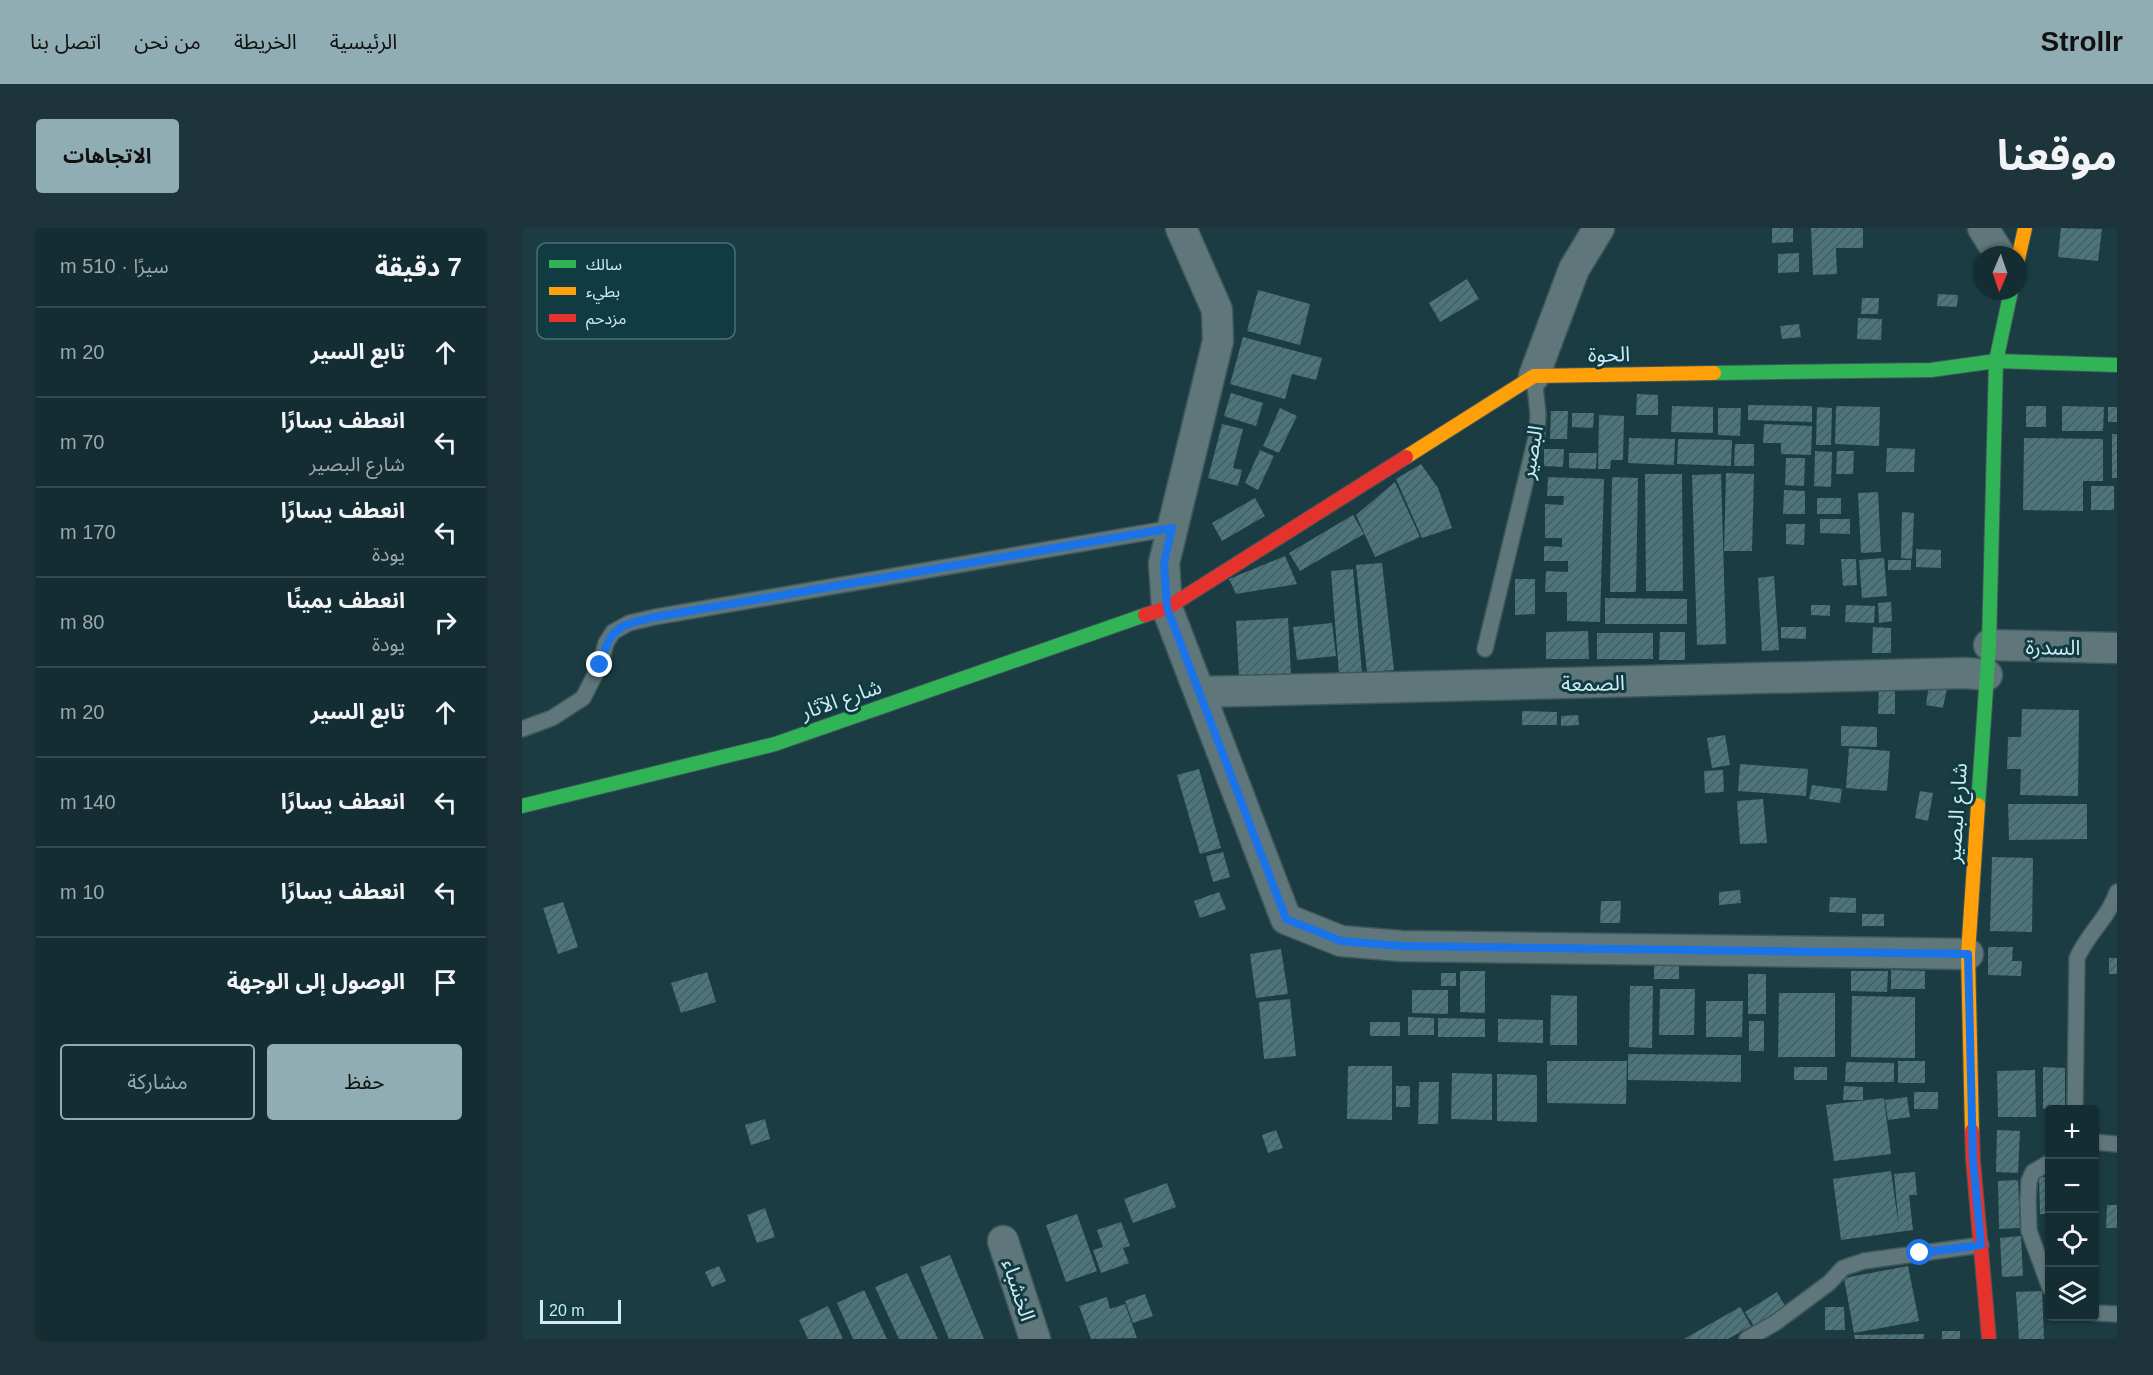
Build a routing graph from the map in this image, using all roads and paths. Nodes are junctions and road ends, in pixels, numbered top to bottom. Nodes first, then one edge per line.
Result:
1 (1181, 228) edge
2 (1599, 228) edge
3 (1983, 228) edge
4 (2025, 228) edge
5 (1994, 246) edge
6 (2021, 246) edge
7 (2009, 300) edge
8 (1996, 361) junction
9 (2117, 365) edge
10 (1534, 375) junction
11 (1172, 528) junction
12 (1167, 608) junction
13 (2117, 648) edge
14 (1485, 649) dead end
15 (1988, 660) junction
16 (1200, 692) junction
17 (522, 729) edge
18 (522, 806) edge
19 (2117, 892) edge
20 (1968, 954) junction
21 (2075, 1105) edge
22 (2099, 1142) edge
23 (2117, 1144) edge
24 (2045, 1164) edge
25 (1003, 1241) dead end
26 (1981, 1245) junction
27 (2045, 1277) edge
28 (2099, 1313) edge
29 (2117, 1314) edge
30 (1035, 1339) edge
31 (1747, 1339) edge
32 (1989, 1339) edge

1 - 11 street
2 - 10 street, البصير
3 - 5 street
4 - 6 street
7 - 8 street, شارع البصير
8 - 9 street, الحوة
8 - 10 street, الحوة
8 - 15 street, شارع البصير
10 - 12 street
10 - 14 lane, البصير
11 - 12 street
11 - 17 lane
12 - 16 street
12 - 18 street, شارع الآثار
13 - 15 street, السدرة
15 - 16 street, الصمعة
15 - 20 street, شارع البصير
16 - 20 street
19 - 21 lane
20 - 26 street, شارع البصير
22 - 23 lane
24 - 27 lane
25 - 30 street, الخشباء
26 - 31 lane
26 - 32 street, شارع البصير
28 - 29 lane

